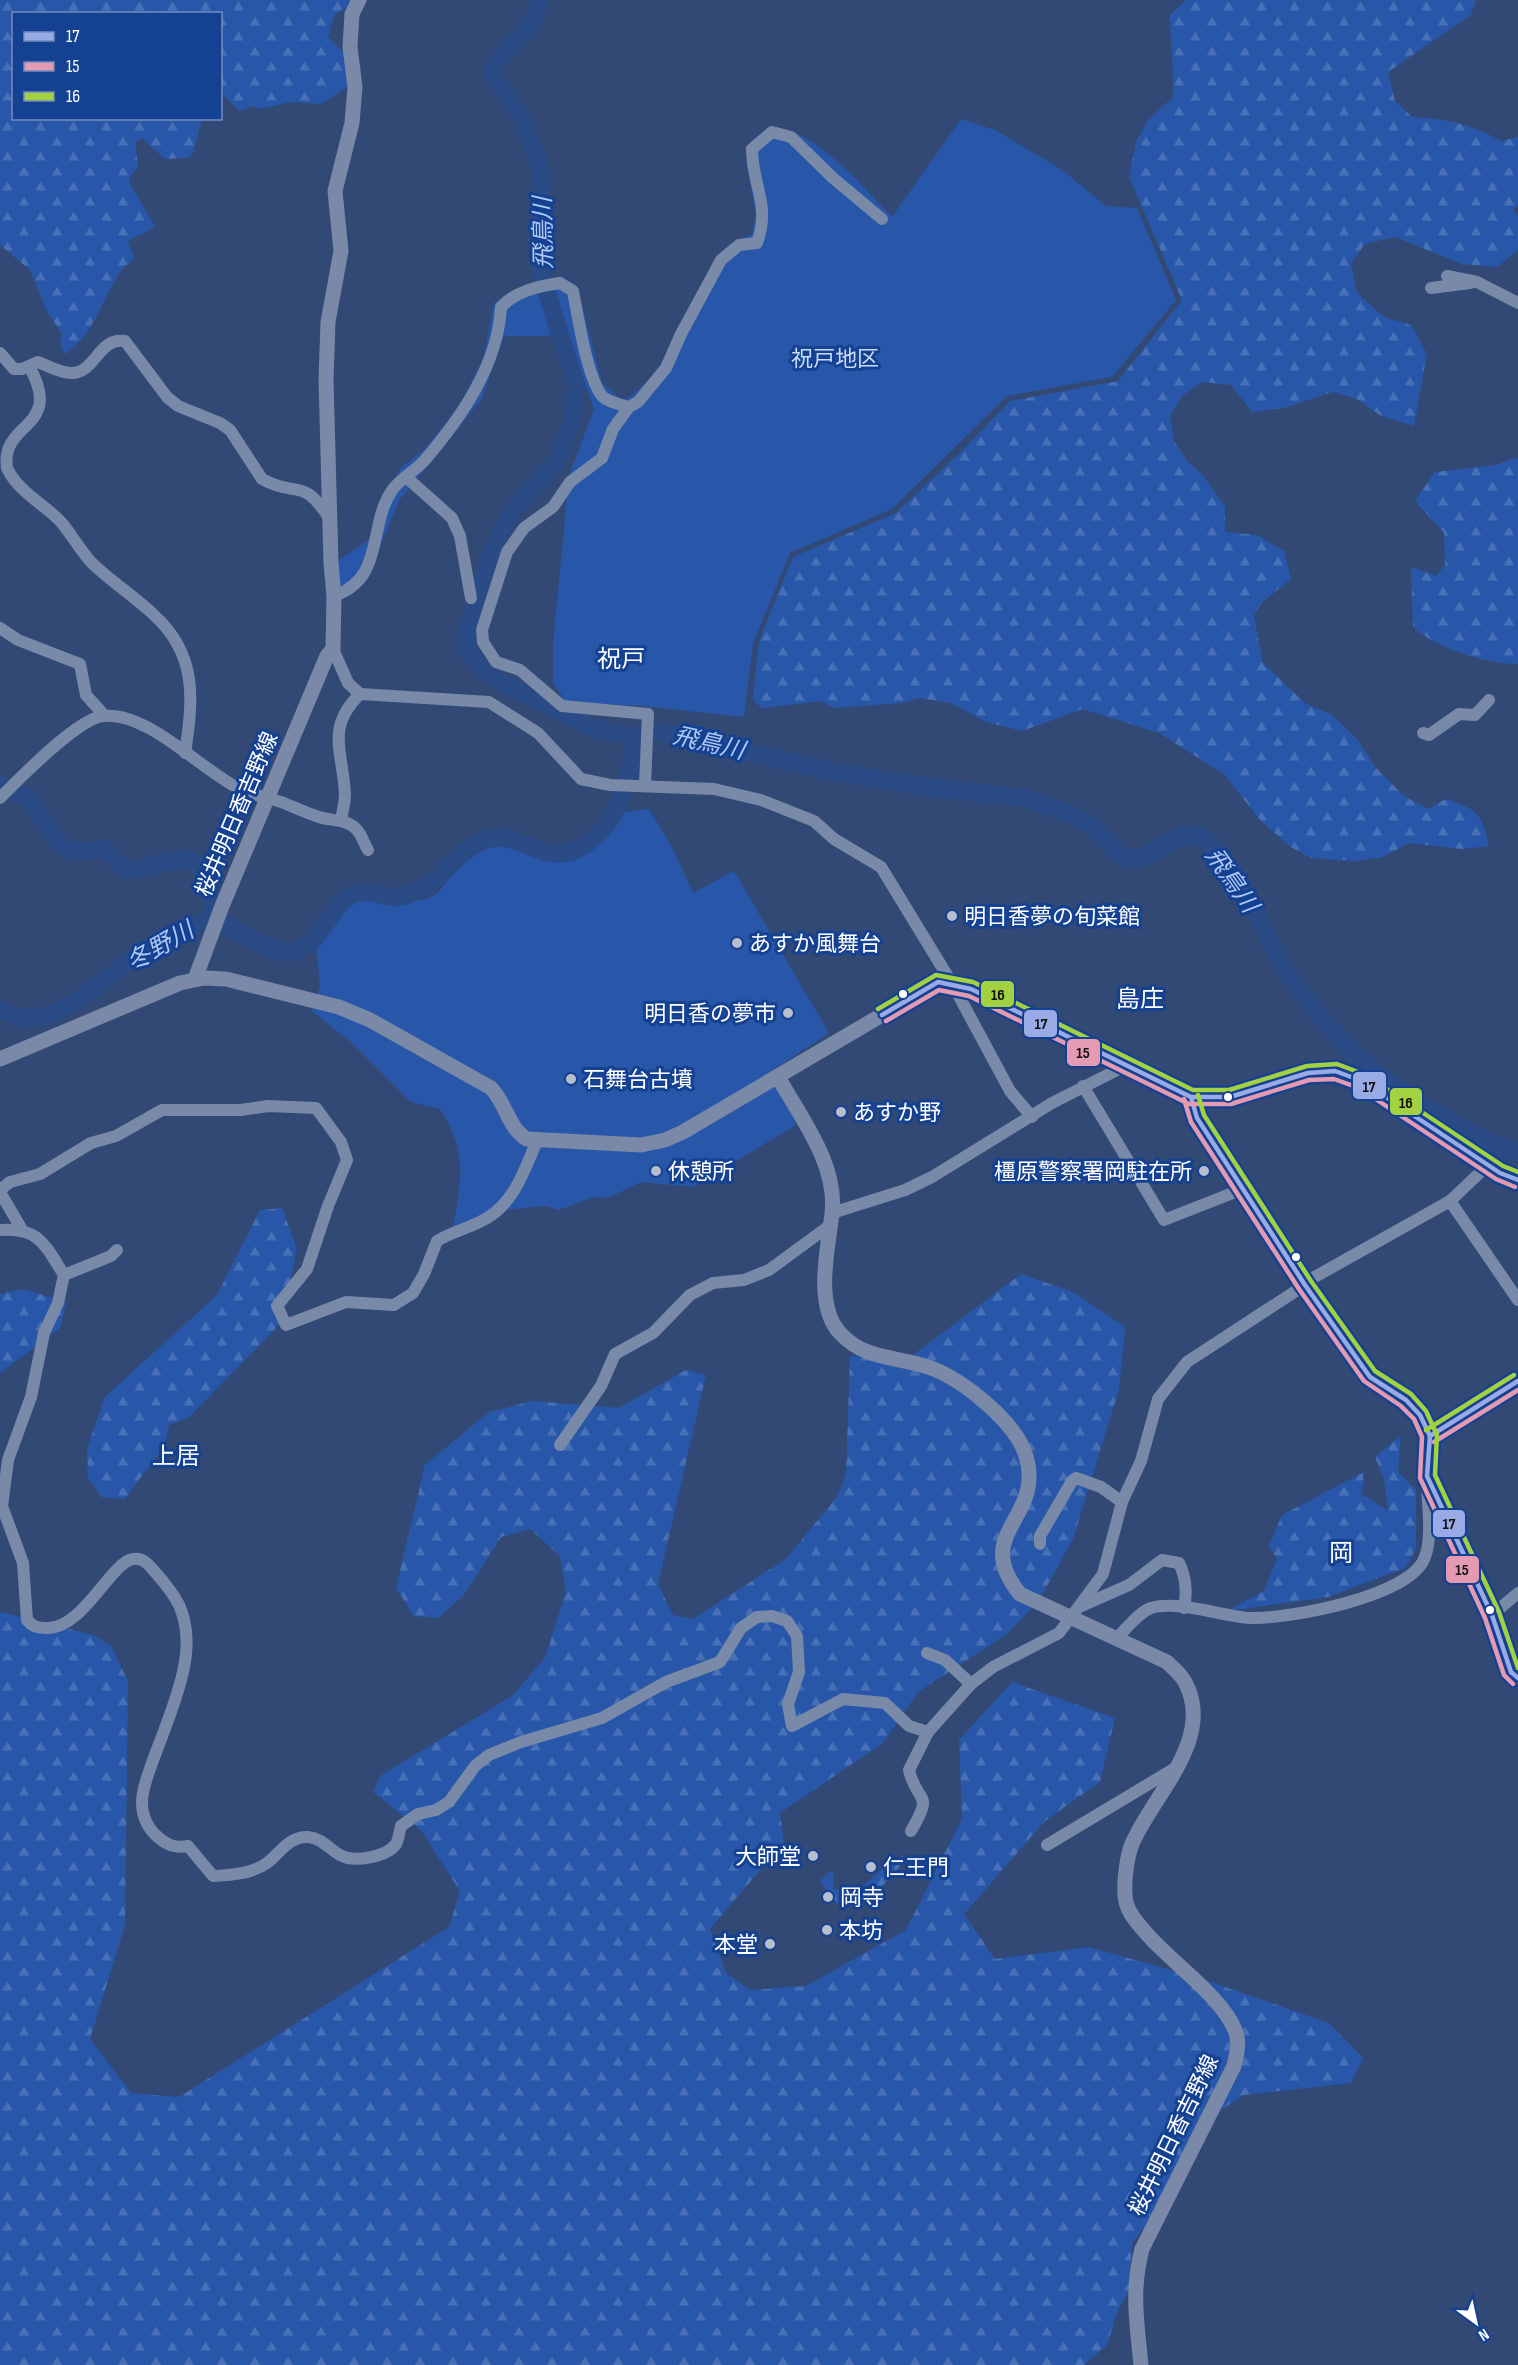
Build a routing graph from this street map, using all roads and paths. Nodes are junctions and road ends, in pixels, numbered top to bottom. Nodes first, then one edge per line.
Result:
1 (359, 0) edge
2 (882, 219) dead end
3 (1447, 276) dead end
4 (1477, 282) junction
5 (1431, 288) dead end
6 (1518, 303) edge
7 (0, 353) edge
8 (29, 366) junction
9 (629, 407) junction
10 (406, 477) junction
11 (332, 521) junction
12 (334, 596) junction
13 (471, 598) dead end
14 (0, 627) edge
15 (333, 650) junction
16 (360, 694) junction
17 (1489, 700) dead end
18 (105, 716) junction
19 (1423, 733) dead end
20 (185, 753) junction
21 (645, 785) junction
22 (0, 798) edge
23 (266, 798) junction
24 (341, 821) junction
25 (368, 850) dead end
26 (195, 979) junction
27 (953, 985) junction
28 (0, 1059) edge
29 (1129, 1065) junction
30 (778, 1077) junction
31 (1083, 1086) junction
32 (1191, 1097) junction
33 (1032, 1117) junction
34 (537, 1141) junction
35 (1488, 1166) junction
36 (1518, 1180) edge
37 (1243, 1189) junction
38 (0, 1191) edge
39 (1450, 1201) junction
40 (831, 1220) junction
41 (21, 1228) junction
42 (0, 1230) edge
43 (117, 1250) dead end
44 (64, 1275) junction
45 (1305, 1285) junction
46 (1518, 1300) edge
47 (1518, 1381) edge
48 (1430, 1436) junction
49 (560, 1445) dead end
50 (1427, 1476) junction
51 (1122, 1502) junction
52 (1040, 1544) dead end
53 (1518, 1593) edge
54 (1184, 1608) junction
55 (1079, 1614) junction
56 (1491, 1616) junction
57 (1118, 1638) junction
58 (927, 1653) dead end
59 (1518, 1678) edge
60 (971, 1684) junction
61 (928, 1732) junction
62 (1181, 1764) junction
63 (911, 1831) dead end
64 (1047, 1845) dead end
65 (1141, 2365) edge

1 - 11 main road, 桜井明日香吉野線
2 - 9 street
3 - 4 street
4 - 5 street
4 - 6 street
7 - 8 street
8 - 11 street
8 - 20 street
9 - 10 street
9 - 21 street
10 - 12 street
10 - 13 street
11 - 12 main road, 桜井明日香吉野線
12 - 15 main road, 桜井明日香吉野線
14 - 18 street
15 - 16 street
15 - 23 main road, 桜井明日香吉野線
16 - 21 street
16 - 24 street
17 - 19 street
18 - 20 street
18 - 22 street
20 - 23 street
21 - 27 street
23 - 24 street
23 - 26 main road, 桜井明日香吉野線
24 - 25 street
26 - 28 main road
26 - 34 main road
27 - 29 main road
27 - 30 main road
27 - 33 street
29 - 31 street
29 - 32 main road
30 - 34 main road
30 - 40 main road, 桜井明日香吉野線
31 - 33 street
31 - 37 street
32 - 35 main road
32 - 37 street
33 - 40 street
34 - 38 street
35 - 36 main road
35 - 39 street
37 - 45 street
38 - 41 street
39 - 45 street
39 - 46 street
40 - 49 street
40 - 55 main road, 桜井明日香吉野線
41 - 42 street
41 - 44 street
43 - 44 street
44 - 61 street
45 - 48 street
45 - 51 street
47 - 48 street
48 - 50 street
50 - 54 street
50 - 56 street
51 - 52 street
51 - 55 street
53 - 56 street
54 - 55 street
54 - 57 street
55 - 57 main road, 桜井明日香吉野線
55 - 60 street
56 - 59 street
57 - 62 main road, 桜井明日香吉野線
58 - 60 street
60 - 61 street
61 - 63 street
62 - 64 street
62 - 65 main road, 桜井明日香吉野線

